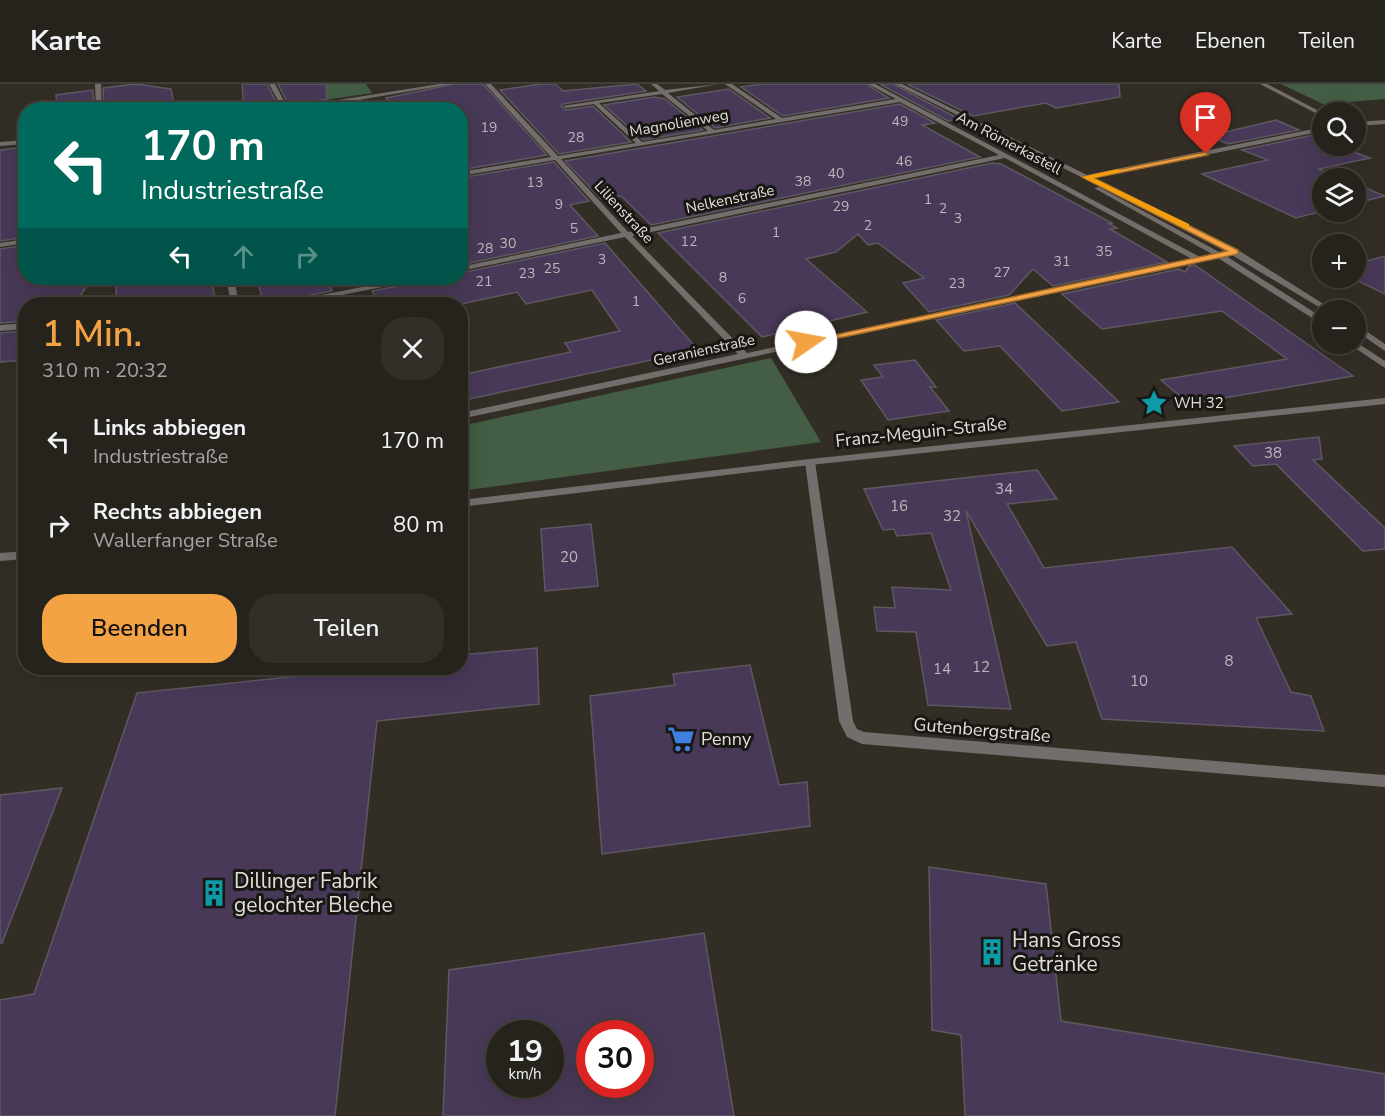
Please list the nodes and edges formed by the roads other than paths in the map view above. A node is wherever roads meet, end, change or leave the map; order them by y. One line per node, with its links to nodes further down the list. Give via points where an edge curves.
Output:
1 (98, 84): 13 (street)
2 (273, 84): 14 (street)
3 (449, 84): 15 (street)
4 (488, 84): 28 (street, Lilienstraße)
5 (654, 84): 11 (street)
6 (716, 84): 11 (street)
7 (728, 84): 19 (street)
8 (871, 84): 12 (street, Am Römerkastell)
9 (898, 84): 30 (street)
10 (1263, 84): 18 (street)
11 (662, 92): 16 (street); 22 (street)
12 (902, 100): 19 (street, Magnolienweg); 27 (street, Am Römerkastell)
13 (99, 102)
14 (282, 102)
15 (336, 102)
16 (595, 102): 17 (street); 25 (street)
17 (566, 106)
18 (1312, 109)
19 (781, 120): 22 (street, Magnolienweg)
20 (1385, 122): 21 (street)
21 (1366, 123)
22 (712, 131): 25 (street, Magnolienweg)
23 (1312, 131): 30 (street)
24 (18, 143): 26 (street)
25 (640, 143): 28 (street, Magnolienweg)
26 (0, 144)
27 (1005, 156): 31 (street, Nelkenstraße); 36 (street, Am Römerkastell)
28 (556, 158): 29 (street, Magnolienweg); 31 (street, Lilienstraße)
29 (468, 173)
30 (1088, 178): 34 (street); 35 (street, via 1110,197)
31 (626, 234): 37 (street, Nelkenstraße); 47 (street, Lilienstraße)
32 (18, 242): 33 (street)
33 (0, 244)
34 (1235, 252): 35 (street, Geranienstraße); 40 (street)
35 (1219, 255): 36 (street, Geranienstraße); 41 (street)
36 (1198, 259): 47 (street, Geranienstraße)
37 (468, 267)
38 (383, 285): 39 (street)
39 (321, 297)
40 (1313, 300)
41 (1312, 315)
42 (18, 327): 43 (street)
43 (0, 328)
44 (1366, 334): 45 (street)
45 (1385, 348)
46 (1366, 352): 48 (street)
47 (744, 356): 50 (street, Geranienstraße)
48 (1385, 365)
49 (1385, 401): 51 (street, Franz-Meguin-Straße)
50 (468, 414)
51 (810, 462): 52 (street, Franz-Meguin-Straße); 55 (street, Gutenbergstraße, via 846,721 852,733 861,738)
52 (468, 503)
53 (18, 556): 54 (street)
54 (0, 557)
55 (1385, 781)

